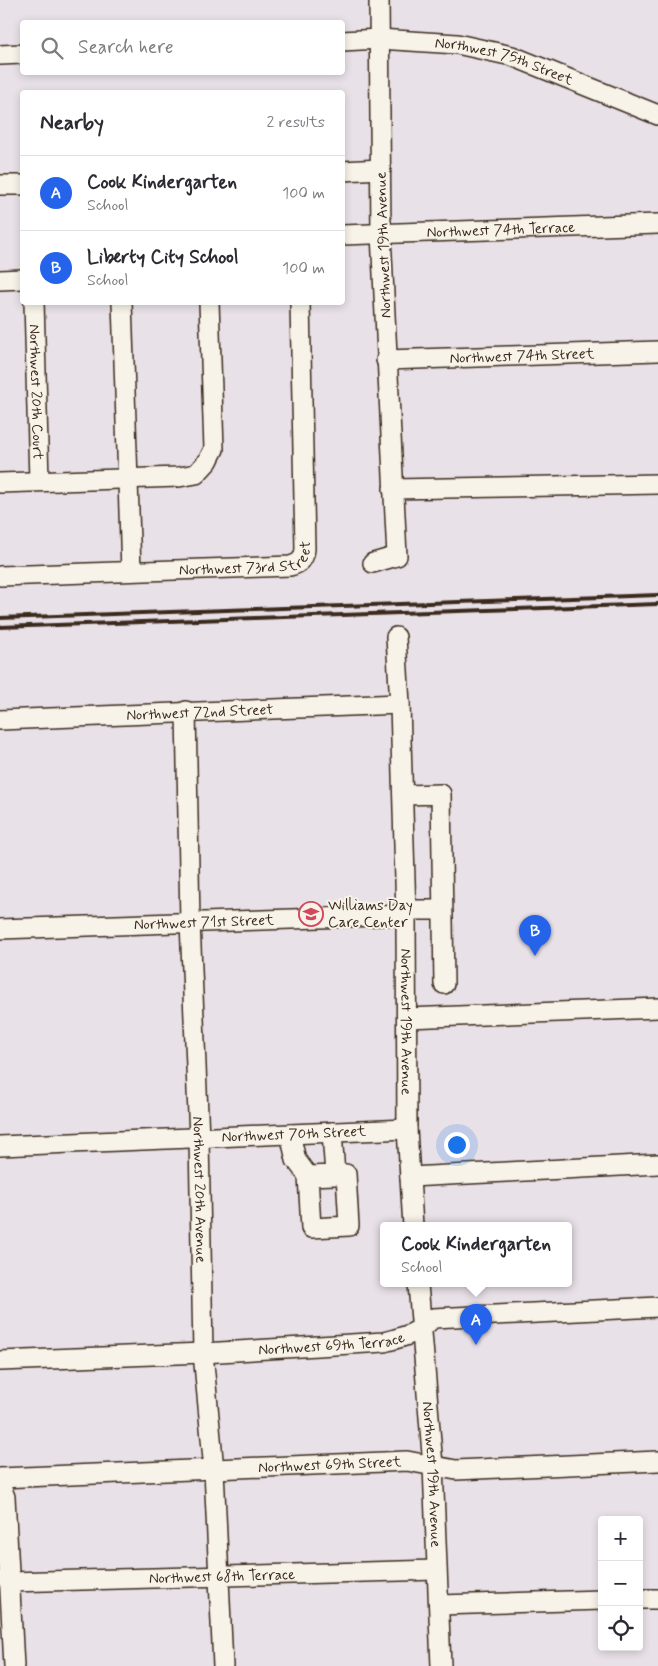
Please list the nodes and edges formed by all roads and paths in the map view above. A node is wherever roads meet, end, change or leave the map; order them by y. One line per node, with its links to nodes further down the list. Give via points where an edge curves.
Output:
1 (379, 0): 2 (street, Northwest 19th Avenue)
2 (379, 39): 3 (street, Northwest 75th Street); 6 (street, Northwest 75th Street, via 458,44 512,56); 7 (street, Northwest 19th Avenue)
3 (345, 41)
4 (20, 54): 5 (street)
5 (0, 55)
6 (658, 115)
7 (381, 169): 8 (street); 12 (street, Northwest 19th Avenue)
8 (345, 171)
9 (0, 185): 10 (street)
10 (20, 185)
11 (658, 224): 12 (street, Northwest 74th Terrace)
12 (381, 234): 13 (street, Northwest 74th Terrace); 21 (street, Northwest 19th Avenue)
13 (345, 236)
14 (20, 279): 15 (street)
15 (0, 280)
16 (34, 305): 23 (street, Northwest 20th Court)
17 (122, 305): 22 (street)
18 (209, 305): 22 (street, via 214,449 196,474)
19 (300, 305): 28 (street, Northwest 73rd Street, via 304,558 290,566)
20 (658, 351): 21 (street, Northwest 74th Street)
21 (386, 360): 26 (street, Northwest 19th Avenue)
22 (129, 478): 23 (street); 28 (street)
23 (39, 481): 24 (street)
24 (0, 482)
25 (658, 484): 26 (street)
26 (393, 489): 27 (street, via 397,556)
27 (373, 563)
28 (131, 571): 29 (street, Northwest 73rd Street)
29 (0, 576)
30 (396, 637): 31 (street, Northwest 19th Avenue)
31 (400, 704): 32 (street, Northwest 72nd Street); 34 (street, Northwest 19th Avenue)
32 (186, 712): 33 (street, Northwest 72nd Street); 37 (street, Northwest 20th Avenue)
33 (0, 720)
34 (403, 795): 35 (street, via 441,794); 36 (street, Northwest 19th Avenue)
35 (442, 910): 36 (street, Northwest 71st Street); 39 (street)
36 (406, 913): 37 (street, Northwest 71st Street); 41 (street, Northwest 19th Avenue)
37 (190, 922): 38 (street, Northwest 71st Street); 45 (street, Northwest 20th Avenue)
38 (0, 929)
39 (444, 984)
40 (658, 1008): 41 (street)
41 (407, 1018): 42 (street, Northwest 19th Avenue)
42 (408, 1129): 43 (street, Northwest 70th Street); 50 (street, Northwest 19th Avenue)
43 (332, 1132): 44 (street, Northwest 70th Street); 48 (street)
44 (290, 1134): 45 (street, Northwest 70th Street); 49 (street, via 296,1160)
45 (199, 1138): 46 (street, Northwest 70th Street); 55 (street, Northwest 20th Avenue)
46 (0, 1146)
47 (658, 1164): 50 (street)
48 (335, 1175): 49 (street); 49 (street, via 346,1174 349,1226 310,1228)
49 (308, 1176)
50 (410, 1177): 51 (street, Northwest 19th Avenue)
51 (413, 1222)
52 (418, 1287): 54 (street, Northwest 19th Avenue)
53 (658, 1307): 54 (street, Northwest 69th Terrace, via 433,1318)
54 (422, 1329): 55 (street, Northwest 69th Terrace, via 384,1342); 58 (street, Northwest 19th Avenue)
55 (203, 1353): 56 (street, Northwest 69th Terrace); 59 (street, Northwest 20th Avenue)
56 (0, 1361)
57 (658, 1461): 58 (street, Northwest 69th Street, via 456,1470)
58 (433, 1466): 59 (street, Northwest 69th Street, via 407,1461); 62 (street, Northwest 19th Avenue)
59 (214, 1470): 60 (street, Northwest 69th Street); 63 (street, Northwest 20th Avenue)
60 (0, 1478)
61 (0, 1485): 64 (street, via 6,1497)
62 (436, 1570): 63 (street, Northwest 68th Terrace); 68 (street, Northwest 19th Avenue)
63 (219, 1576): 64 (street, Northwest 68th Terrace); 71 (street, Northwest 20th Avenue)
64 (10, 1582): 69 (street)
65 (643, 1599): 66 (street)
66 (658, 1599)
67 (598, 1600): 68 (street)
68 (439, 1605): 72 (street, Northwest 19th Avenue)
69 (6, 1639): 70 (street)
70 (14, 1666)
71 (223, 1666)
72 (441, 1666)

